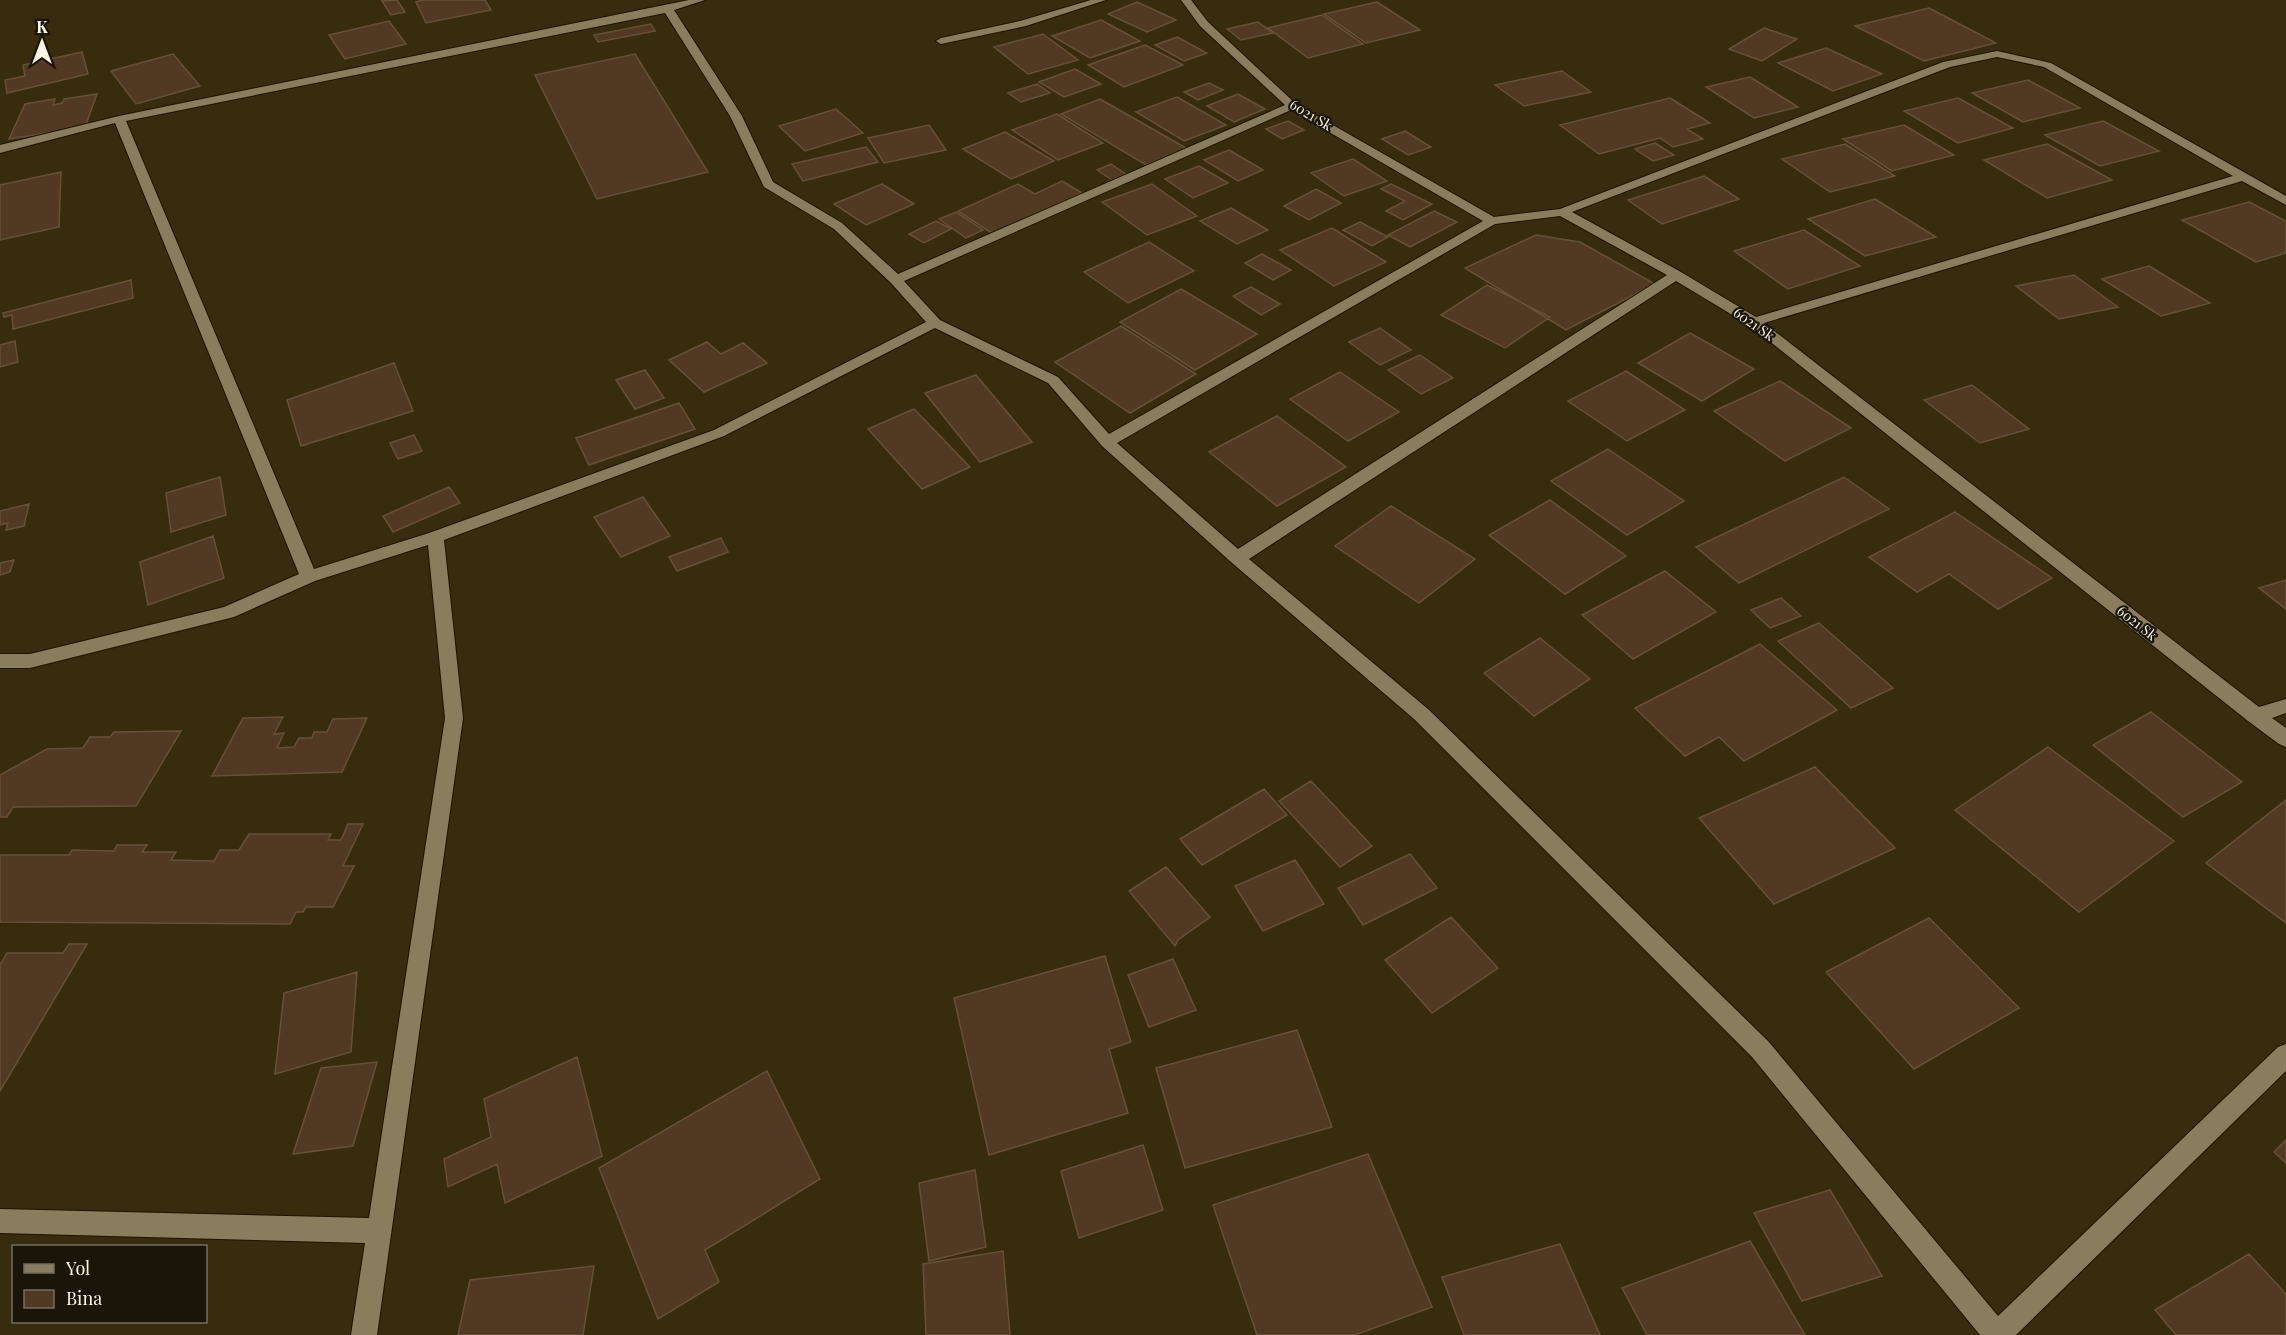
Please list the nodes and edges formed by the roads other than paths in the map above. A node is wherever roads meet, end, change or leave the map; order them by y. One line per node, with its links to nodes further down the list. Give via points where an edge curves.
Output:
1 (700, 0): 4 (street)
2 (1101, 0): 5 (street, via 1023,24)
3 (1186, 0): 6 (street, 6021 Sk, via 1204,24)
4 (668, 9): 7 (street); 14 (street, via 736,116 768,184 838,226)
5 (941, 41)
6 (1292, 106): 12 (street, 6021 Sk); 14 (street)
7 (119, 119): 8 (street); 20 (street)
8 (0, 149)
9 (2243, 177): 10 (street); 11 (street, via 2047,65 1997,54 1947,64); 15 (street)
10 (2286, 201)
11 (1562, 212): 12 (street); 13 (street, 6021 Sk)
12 (1492, 221): 17 (street)
13 (1676, 275): 15 (street, 6021 Sk); 19 (street)
14 (896, 280): 16 (street)
15 (1754, 322): 23 (street, 6021 Sk)
16 (935, 323): 17 (street, via 1053,380); 18 (street, via 719,433)
17 (1107, 442): 19 (street)
18 (435, 537): 20 (street); 27 (street, via 454,718)
19 (1237, 558): 29 (street, via 1421,714 1760,1049)
20 (309, 577): 21 (street, via 228,612 30,661)
21 (0, 661)
22 (2286, 706): 23 (street)
23 (2255, 716): 24 (street, 6021 Sk)
24 (2286, 739)
25 (2286, 1055): 29 (street)
26 (0, 1221): 27 (street)
27 (379, 1231): 28 (street)
28 (364, 1335)
29 (1997, 1335)

